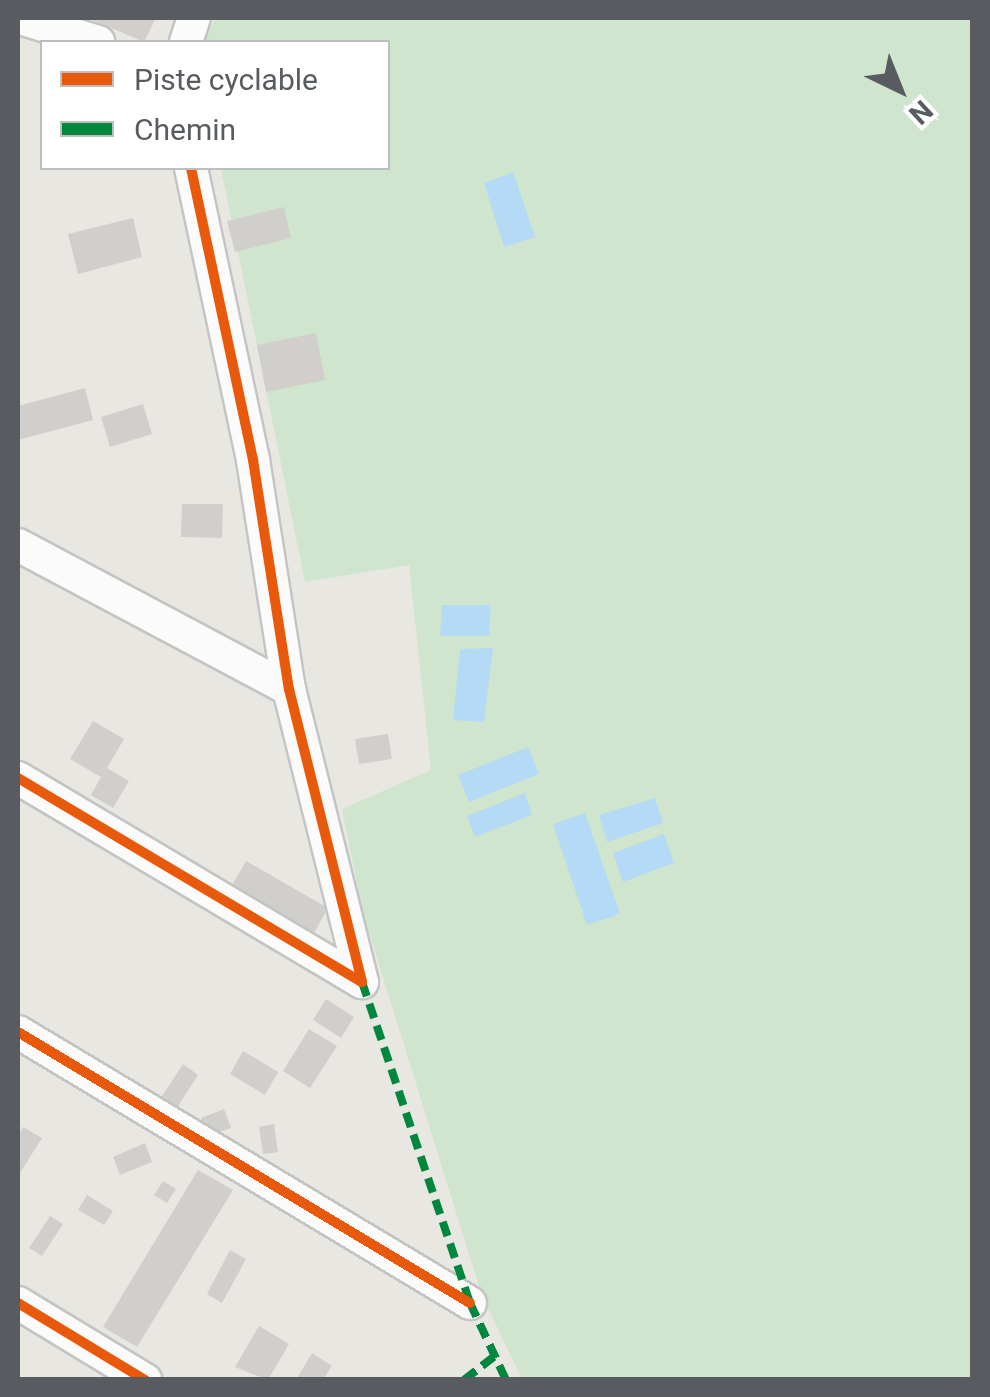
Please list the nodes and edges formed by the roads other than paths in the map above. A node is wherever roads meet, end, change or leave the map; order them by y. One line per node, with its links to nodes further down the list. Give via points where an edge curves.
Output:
1 (20, 18): 2 (street)
2 (92, 40)
3 (191, 170): 5 (street, via 252,460)
4 (18, 545): 5 (street)
5 (289, 689): 6 (street, via 362,982)
6 (18, 778)
7 (18, 1032): 8 (street)
8 (470, 1302)
9 (18, 1303): 10 (street)
10 (145, 1380)

